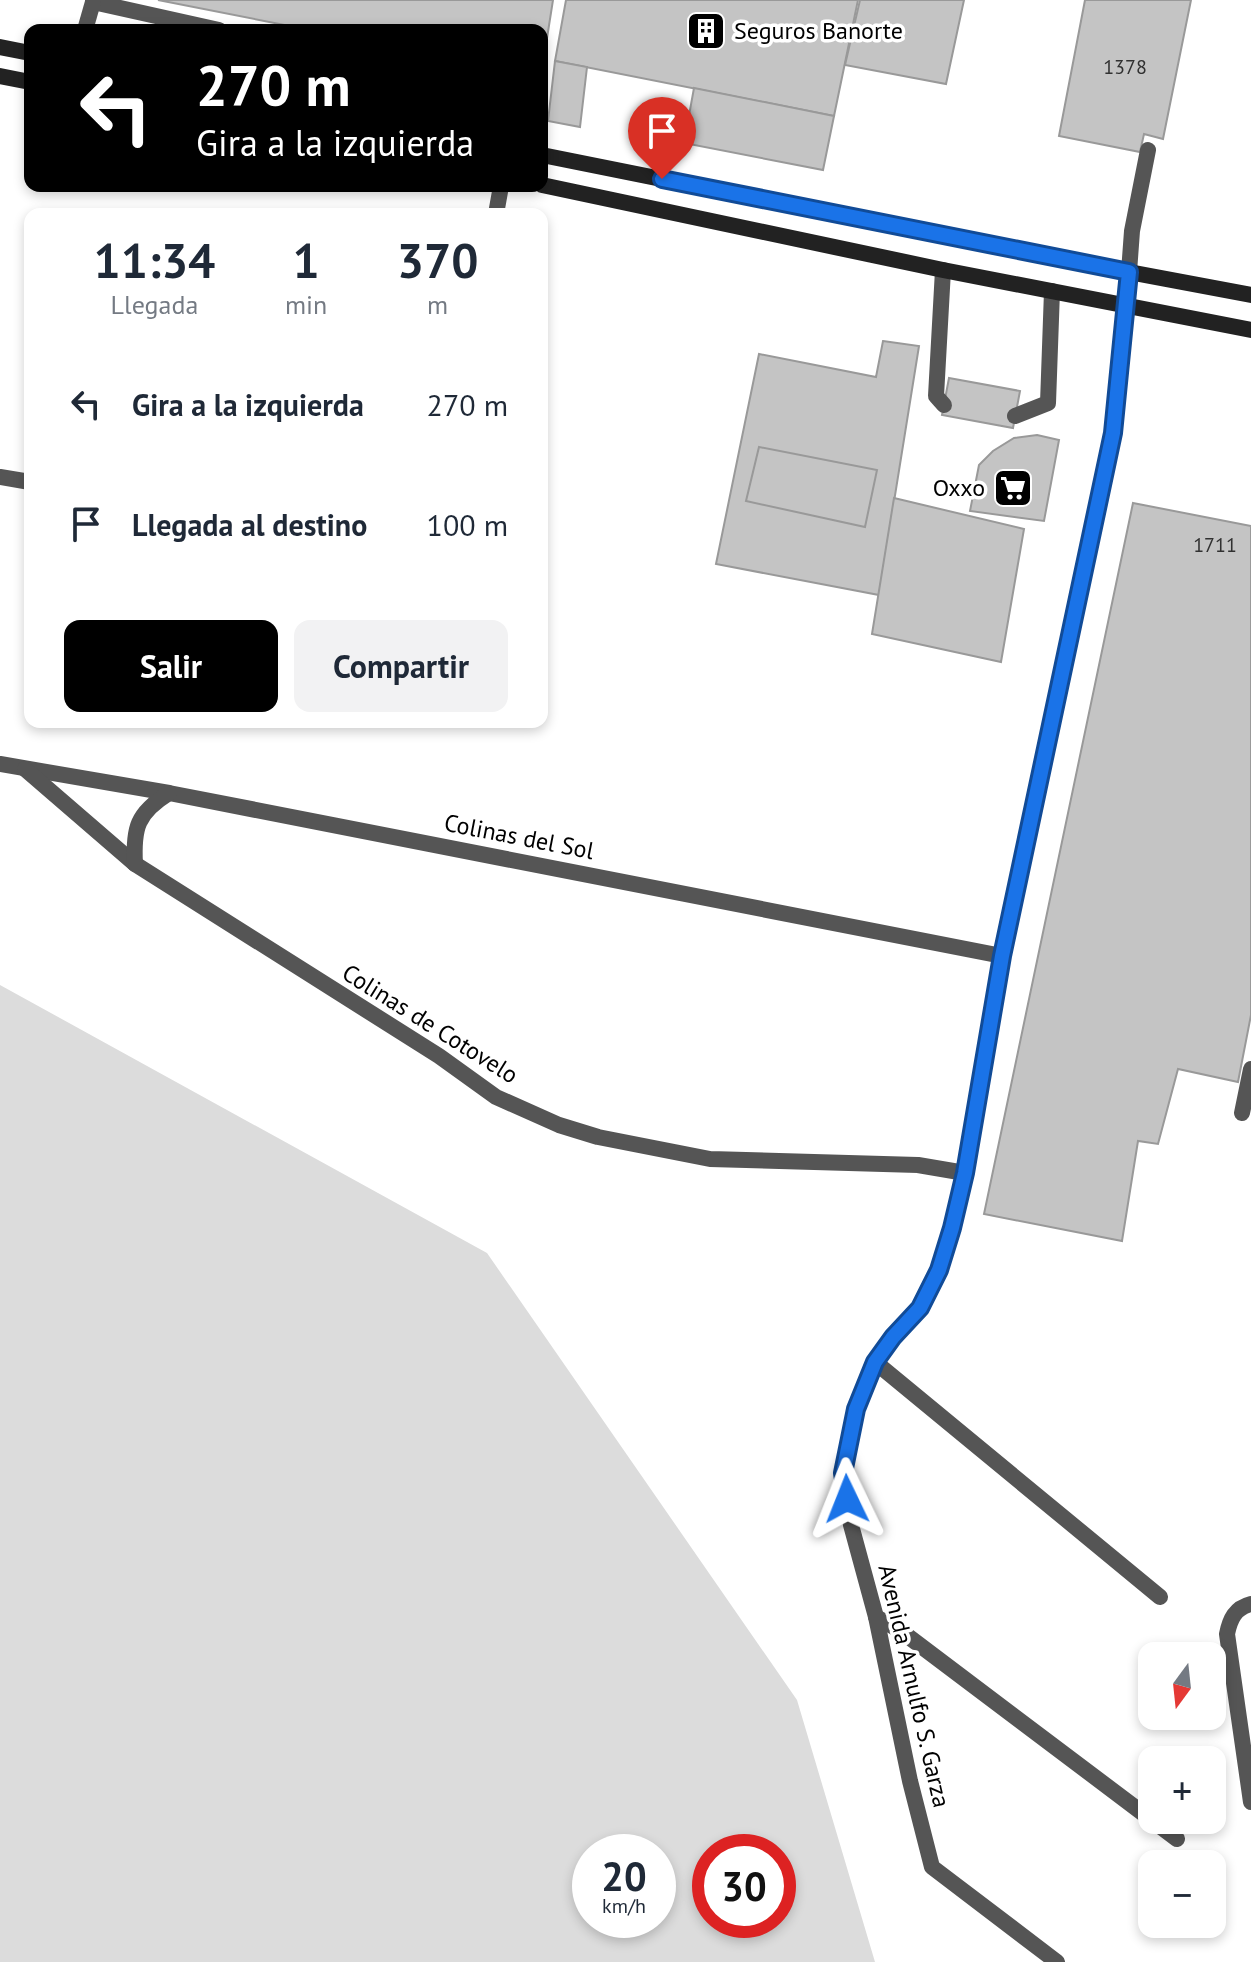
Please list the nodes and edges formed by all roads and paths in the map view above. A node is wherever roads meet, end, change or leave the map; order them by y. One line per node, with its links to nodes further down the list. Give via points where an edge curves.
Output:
1 (93, 1): 2 (street); 3 (street)
2 (87, 24)
3 (193, 24)
4 (0, 47): 5 (main road)
5 (24, 52)
6 (0, 76): 7 (main road)
7 (24, 81)
8 (1148, 150): 12 (street, Avenida Arnulfo S. Garza)
9 (548, 156): 12 (main road)
10 (548, 186): 11 (main road)
11 (943, 270): 13 (main road); 17 (street, via 936,396)
12 (1129, 272): 14 (main road); 15 (street, Avenida Arnulfo S. Garza)
13 (1052, 291): 15 (main road); 18 (street, via 1048,403)
14 (1251, 295)
15 (1125, 304): 16 (main road); 25 (street, Avenida Arnulfo S. Garza, via 1113,433)
16 (1251, 330)
17 (944, 405)
18 (1015, 416)
19 (0, 477): 20 (street)
20 (24, 481)
21 (0, 764): 22 (street, Colinas del Sol)
22 (25, 769): 23 (street, Colinas del Sol); 24 (street, Colinas de Cotovelo)
23 (169, 793): 24 (street, via 139,821); 25 (street, Colinas del Sol)
24 (135, 864): 28 (street, Colinas de Cotovelo, via 496,1097 559,1125 710,1159 918,1165)
25 (1002, 956): 28 (street, Avenida Arnulfo S. Garza)
26 (1251, 1069): 27 (street)
27 (1242, 1113)
28 (965, 1173): 29 (street, Avenida Arnulfo S. Garza, via 939,1270 920,1308)
29 (875, 1362): 30 (street); 32 (street, Avenida Arnulfo S. Garza, via 856,1409 843,1473)
30 (1160, 1597)
31 (1251, 1604): 33 (street, via 1232,1617 1227,1634)
32 (876, 1617): 34 (street); 35 (street, Avenida Arnulfo S. Garza, via 932,1867)
33 (1251, 1802)
34 (1177, 1839)
35 (1057, 1962)

